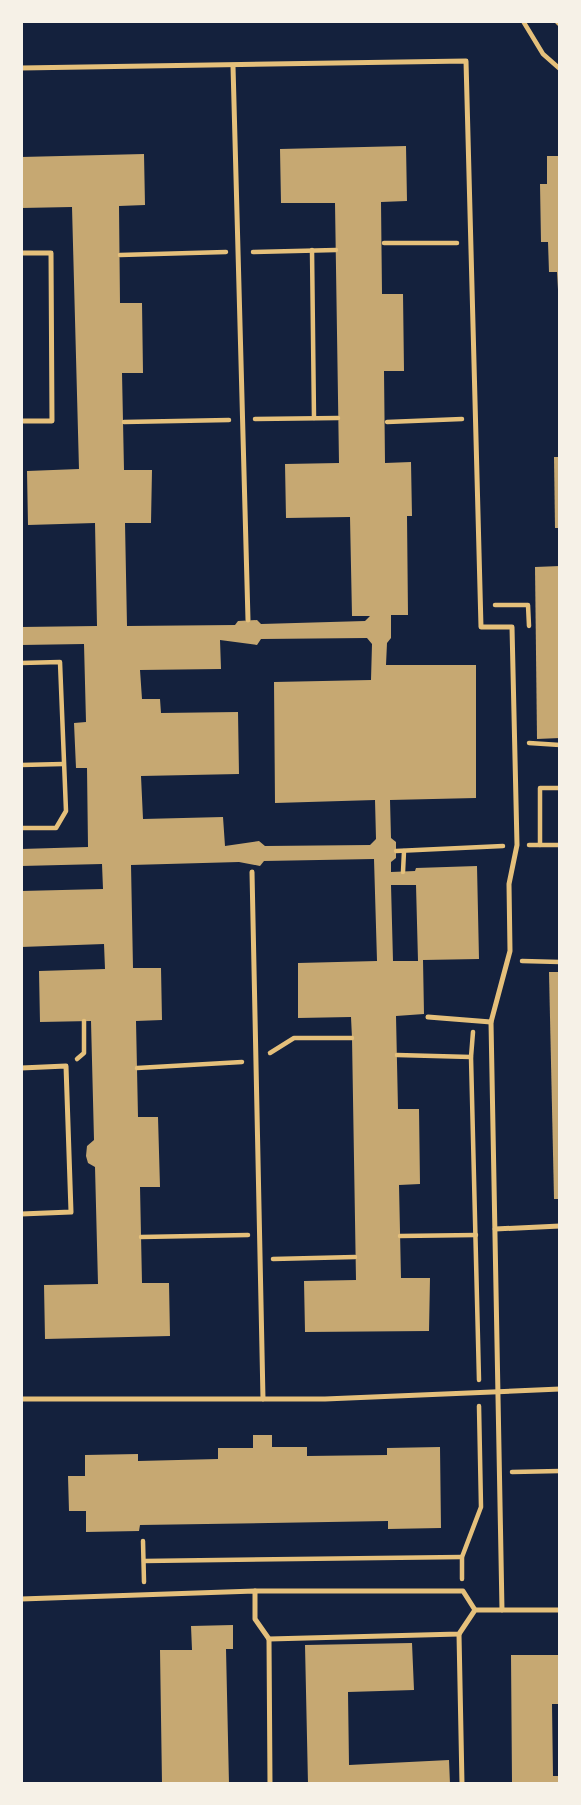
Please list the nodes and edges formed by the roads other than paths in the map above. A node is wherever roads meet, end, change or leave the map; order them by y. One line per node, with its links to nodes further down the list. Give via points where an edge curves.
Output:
1 (233, 66): 2 (lane); 5 (lane); 8 (lane, via 466,61 481,627 512,627 517,845 509,884 507,961)
2 (21, 68)
3 (21, 253): 4 (lane, via 51,253 52,421)
4 (21, 421)
5 (248, 620)
6 (252, 872): 16 (lane)
7 (428, 1017): 8 (lane)
8 (491, 1022): 12 (lane)
9 (21, 1068): 10 (lane, via 66,1066 71,1212)
10 (21, 1214)
11 (560, 1226): 12 (lane)
12 (495, 1229): 14 (lane)
13 (560, 1389): 14 (lane)
14 (498, 1392): 16 (lane); 20 (lane)
15 (21, 1399): 16 (lane)
16 (263, 1399)
17 (255, 1591): 18 (lane); 19 (lane, via 463,1591); 23 (lane, via 256,1619)
18 (21, 1599)
19 (475, 1610): 20 (lane); 22 (lane)
20 (502, 1610): 21 (lane)
21 (560, 1610)
22 (459, 1633): 23 (lane); 25 (lane)
23 (268, 1639): 24 (lane)
24 (270, 1784)
25 (462, 1784)

